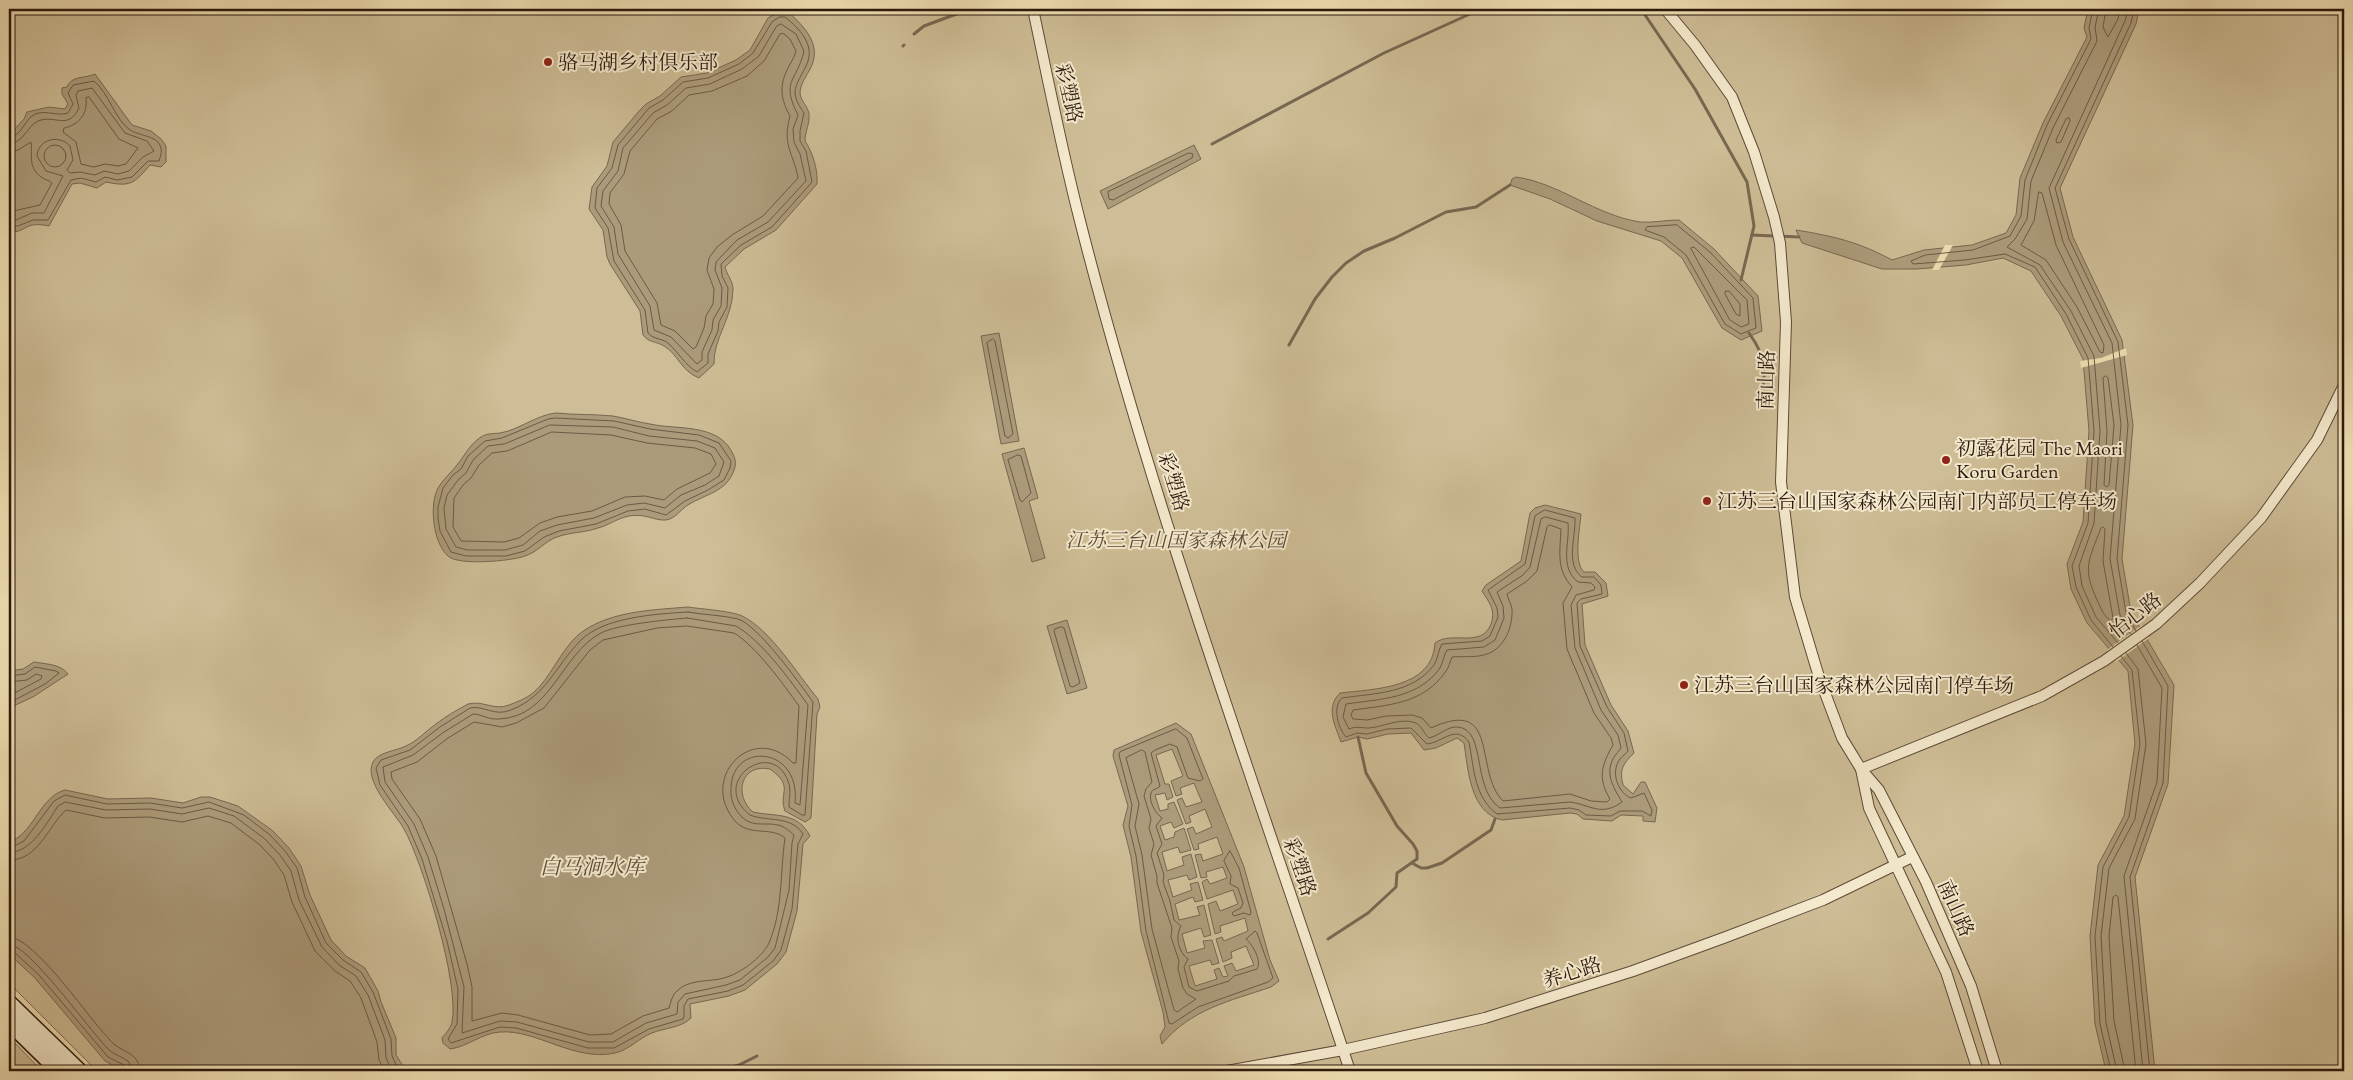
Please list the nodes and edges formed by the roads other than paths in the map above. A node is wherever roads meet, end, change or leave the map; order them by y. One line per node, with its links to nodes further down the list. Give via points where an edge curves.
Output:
1 (1033, 9): 9 (street, 彩塑路, via 1080,221 1121,369 1184,574)
2 (1665, 9): 4 (street, 南山路, via 1732,97 1754,152 1774,217 1780,243 1786,322 1780,482 1795,597 1842,738)
3 (2344, 385): 4 (street, 怡心路, via 2317,440 2261,518 2156,624 2104,661 2042,696)
4 (1861, 769): 5 (street, 南山路, via 1879,790); 6 (street, 南山路, via 1869,808)
5 (1912, 857): 6 (street, 养心路); 15 (street, 南山路, via 1971,986)
6 (1896, 864): 9 (street, 养心路, via 1823,900 1633,971 1485,1018); 14 (street, 南山路, via 1946,972)
7 (9, 1003): 11 (main road)
8 (9, 1022): 10 (main road)
9 (1343, 1050): 12 (street, 养心路); 13 (street, 彩塑路)
10 (60, 1071)
11 (79, 1071)
12 (1227, 1071)
13 (1350, 1071)
14 (1978, 1071)
15 (1997, 1071)

